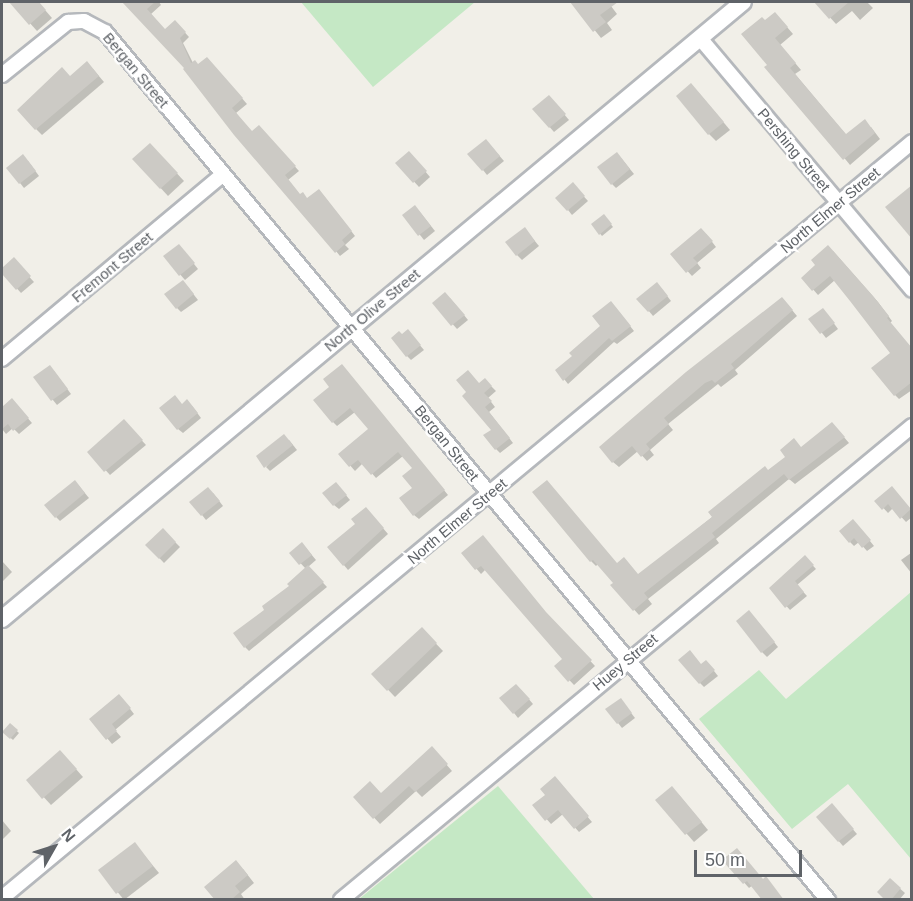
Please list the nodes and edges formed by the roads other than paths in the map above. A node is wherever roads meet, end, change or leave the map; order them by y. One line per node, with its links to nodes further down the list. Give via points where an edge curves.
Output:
1 (743, 2): 2 (street, North Olive Street)
2 (700, 38): 6 (street, Pershing Street); 8 (street, North Olive Street)
3 (2, 75): 5 (street, Bergan Street, via 68,22 84,21 105,33)
4 (912, 142): 6 (street, North Elmer Street)
5 (224, 174): 8 (street, Bergan Street); 9 (street, Fremont Street)
6 (838, 203): 7 (street, Pershing Street); 11 (street, North Elmer Street)
7 (912, 290)
8 (352, 328): 11 (street, Bergan Street); 12 (street, North Olive Street)
9 (2, 359)
10 (912, 426): 13 (street, Huey Street)
11 (488, 494): 13 (street, Bergan Street); 14 (street, North Elmer Street)
12 (2, 619)
13 (627, 660): 15 (street, Huey Street); 16 (street, Bergan Street)
14 (2, 898)
15 (340, 900)
16 (828, 900)

